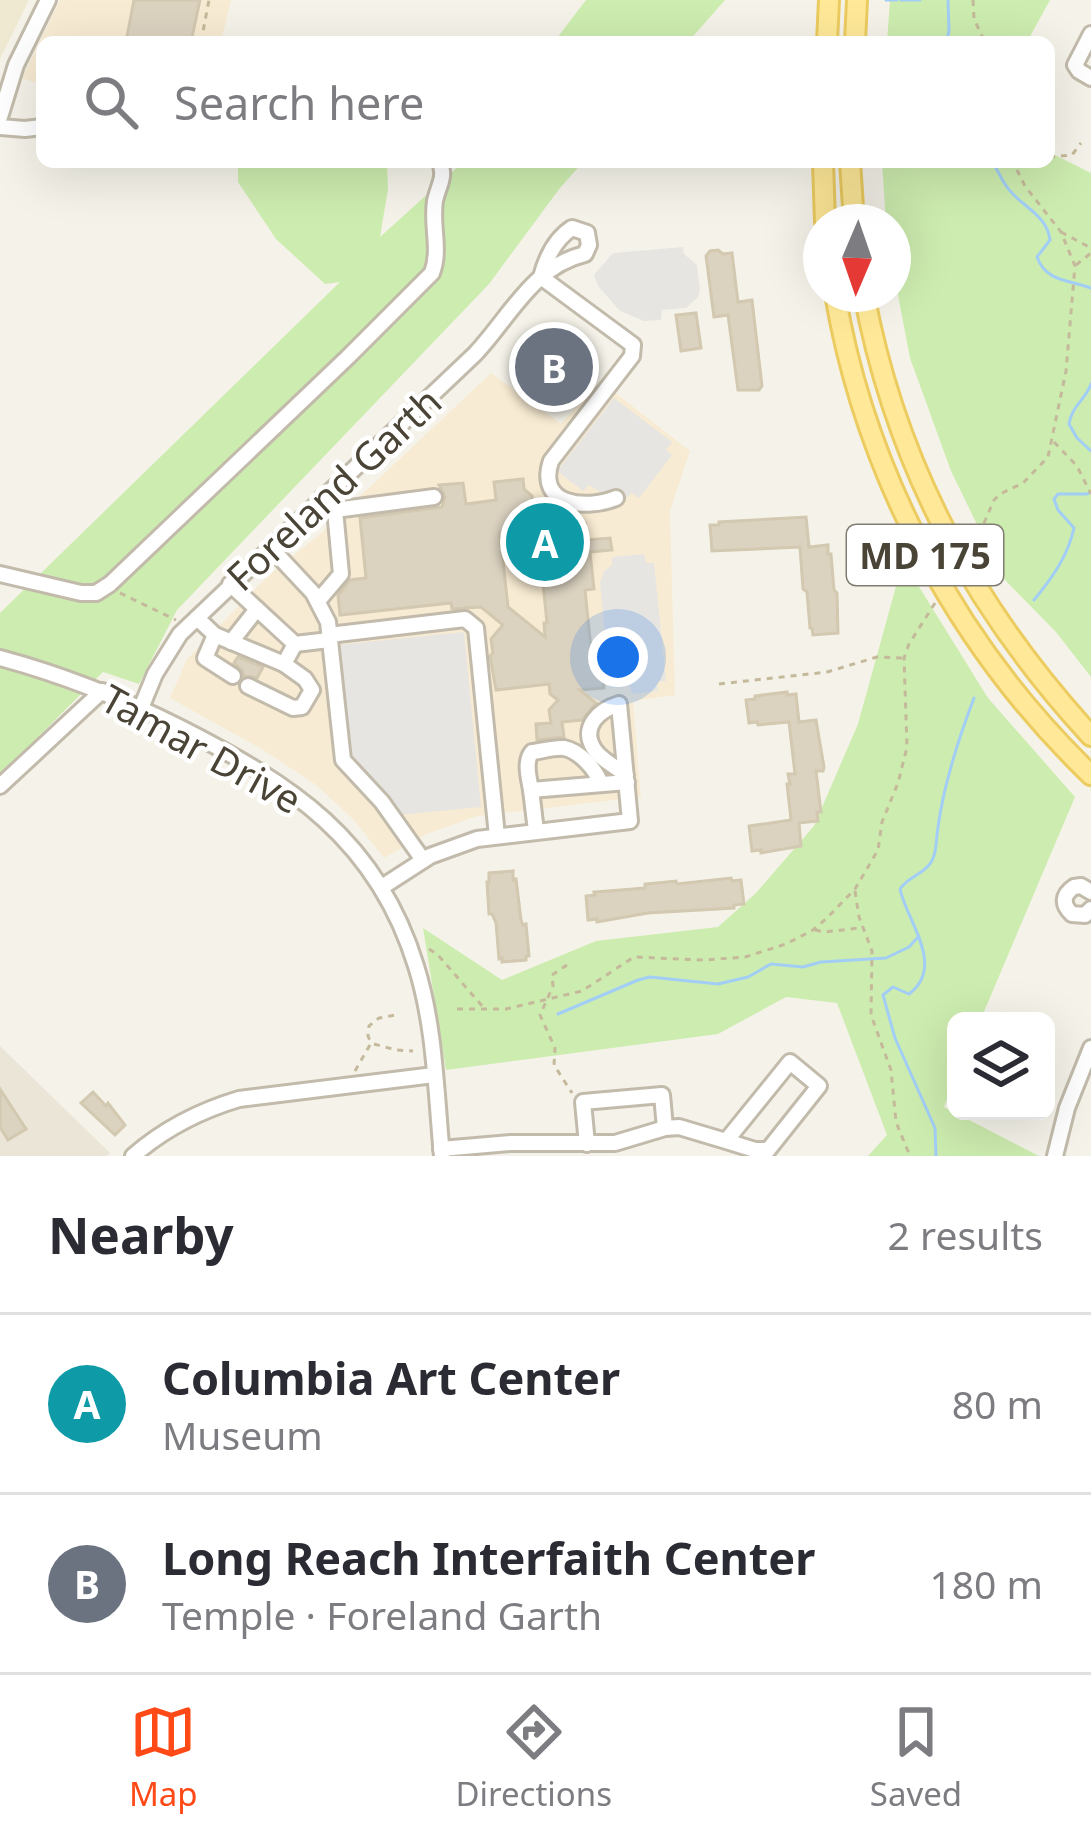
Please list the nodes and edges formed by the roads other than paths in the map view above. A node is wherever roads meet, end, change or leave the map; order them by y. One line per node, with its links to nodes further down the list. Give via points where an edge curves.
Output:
1 (48, 0): 8 (street)
2 (829, 0): 5 (main road)
3 (857, 0): 6 (main road)
4 (1091, 34): 7 (street, via 1076,64)
5 (827, 36)
6 (855, 36)
7 (1091, 78)
8 (0, 117)
9 (0, 127): 10 (street)
10 (36, 128)
11 (443, 168): 23 (street, via 432,273 105,588 81,593)
12 (823, 168): 14 (main road)
13 (850, 168): 15 (main road)
14 (825, 204)
15 (853, 204)
16 (838, 312): 41 (main road, MD 175, via 867,422 925,556 986,654)
17 (868, 312): 38 (main road, MD 175, via 895,414 951,545 1008,637)
18 (434, 497): 21 (street)
19 (322, 498): 20 (street, Foreland Garth, via 475,354 541,277 633,345 548,469 564,501); 21 (street); 22 (street, Foreland Garth)
20 (616, 498)
21 (335, 510): 25 (street, via 341,574)
22 (270, 547): 24 (street, Foreland Garth); 25 (street)
23 (0, 574)
24 (230, 584): 26 (street); 27 (street, Foreland Garth)
25 (318, 601): 29 (street)
26 (257, 609): 30 (street); 31 (street)
27 (193, 622): 28 (street); 37 (street, Foreland Garth, via 162,661)
28 (215, 635): 30 (street); 34 (street, via 206,658)
29 (329, 638): 31 (street); 47 (street, via 465,620 476,628); 48 (street, via 343,760)
30 (231, 642): 33 (street)
31 (295, 644): 33 (street)
32 (0, 658): 36 (street, Tamar Drive)
33 (284, 664): 35 (street, via 312,690 298,709)
34 (232, 676)
35 (248, 686)
36 (102, 691): 37 (street, Tamar Drive); 44 (street)
37 (141, 708): 49 (street, Tamar Drive, via 297,795)
38 (1091, 736)
39 (623, 741): 40 (street); 40 (street, via 619,704 592,723); 42 (street)
40 (592, 747): 42 (street)
41 (1091, 775)
42 (626, 779): 43 (street); 46 (street, via 630,820)
43 (601, 784): 45 (street); 45 (street, via 595,770 562,748 529,754)
44 (0, 786)
45 (531, 790): 46 (street)
46 (536, 831): 47 (street)
47 (497, 836): 48 (street)
48 (423, 860): 49 (street)
49 (382, 887): 53 (street, Tamar Drive, via 416,964)
50 (1091, 892): 51 (street, via 1074,887 1065,896 1072,914)
51 (1090, 912)
52 (1091, 1048): 59 (street)
53 (434, 1075): 57 (street, Tamar Drive); 58 (street, via 239,1099 165,1130)
54 (665, 1128): 55 (street); 56 (street); 56 (street, via 662,1095 583,1102)
55 (726, 1141): 55 (street, via 790,1062 819,1086 768,1150)
56 (587, 1144): 57 (street)
57 (442, 1153)
58 (133, 1156)
59 (1055, 1156)

